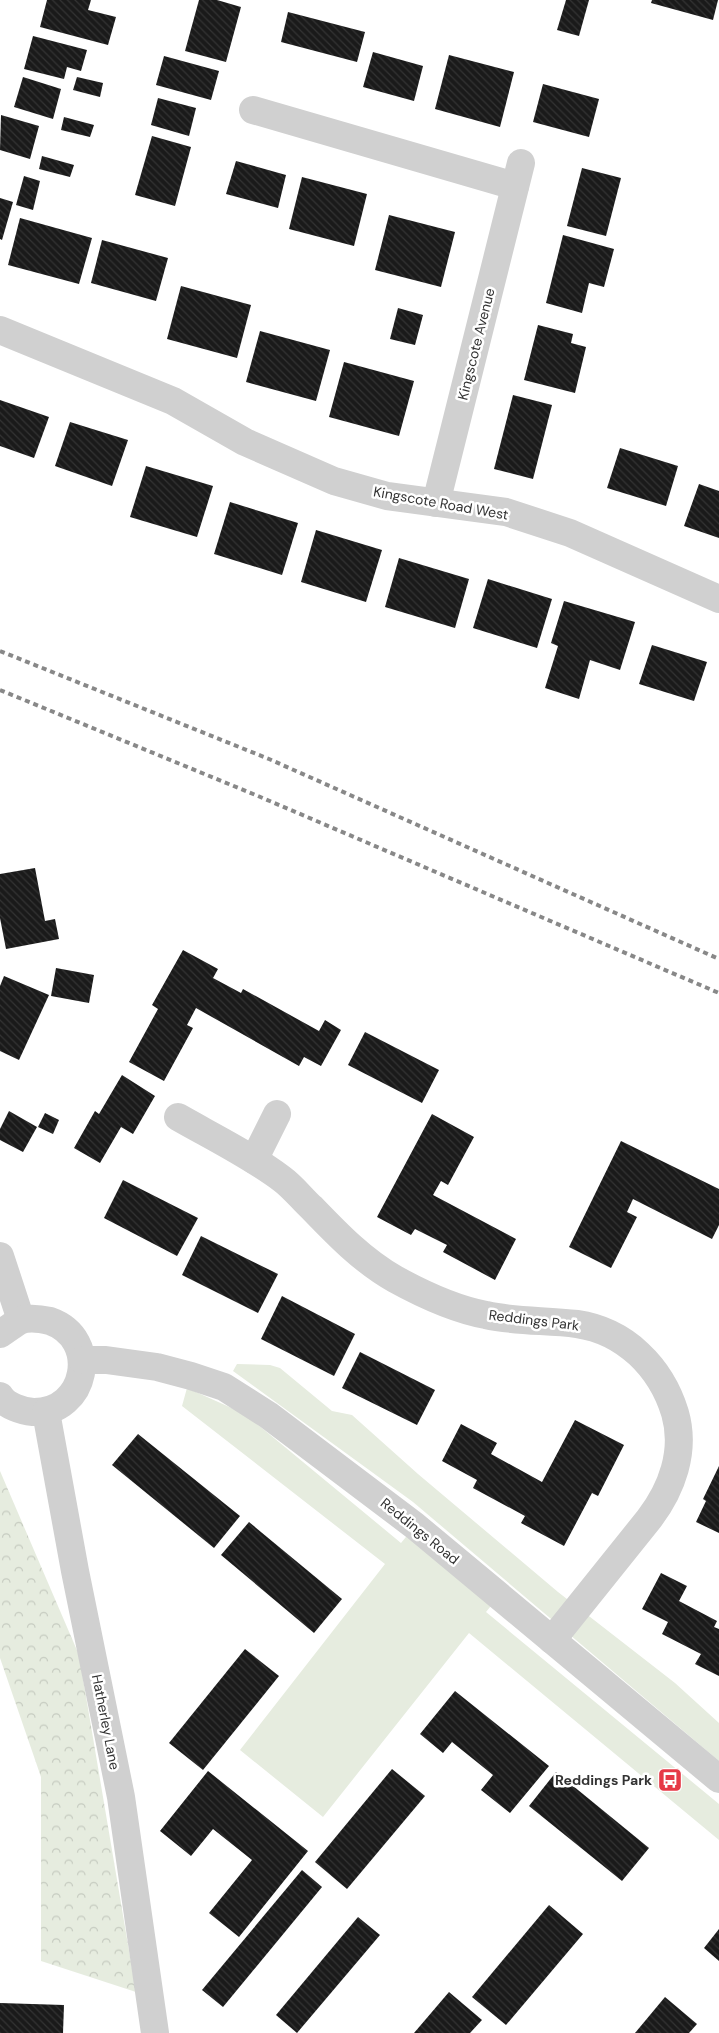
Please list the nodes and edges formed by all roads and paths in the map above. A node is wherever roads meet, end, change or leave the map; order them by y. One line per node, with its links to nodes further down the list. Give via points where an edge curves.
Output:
1 (253, 110): 3 (street, Kingscote Avenue, via 518,175)
2 (0, 330): 3 (street, Kingscote Road West, via 112,374 173,402 245,442 334,481 387,496)
3 (436, 503): 4 (street, Kingscote Road West, via 506,512 570,533)
4 (719, 599)
5 (277, 1114): 7 (street)
6 (178, 1117): 7 (street, Reddings Park)
7 (254, 1160): 13 (street, Reddings Park, via 284,1180 364,1258 418,1292 451,1306 485,1315 598,1329 636,1350 662,1382 676,1419 677,1454 671,1482 653,1513)
8 (0, 1256): 9 (street)
9 (11, 1327): 10 (street, via 42,1319 61,1326 76,1340)
10 (82, 1360): 12 (street, via 80,1383 66,1401); 13 (street, Reddings Road, via 157,1367 224,1387 268,1415 415,1526)
11 (0, 1396): 12 (street, via 23,1411)
12 (46, 1412): 15 (street, Hatherley Lane, via 121,1797)
13 (552, 1640): 14 (street, Reddings Road)
14 (719, 1779)
15 (155, 2033)

